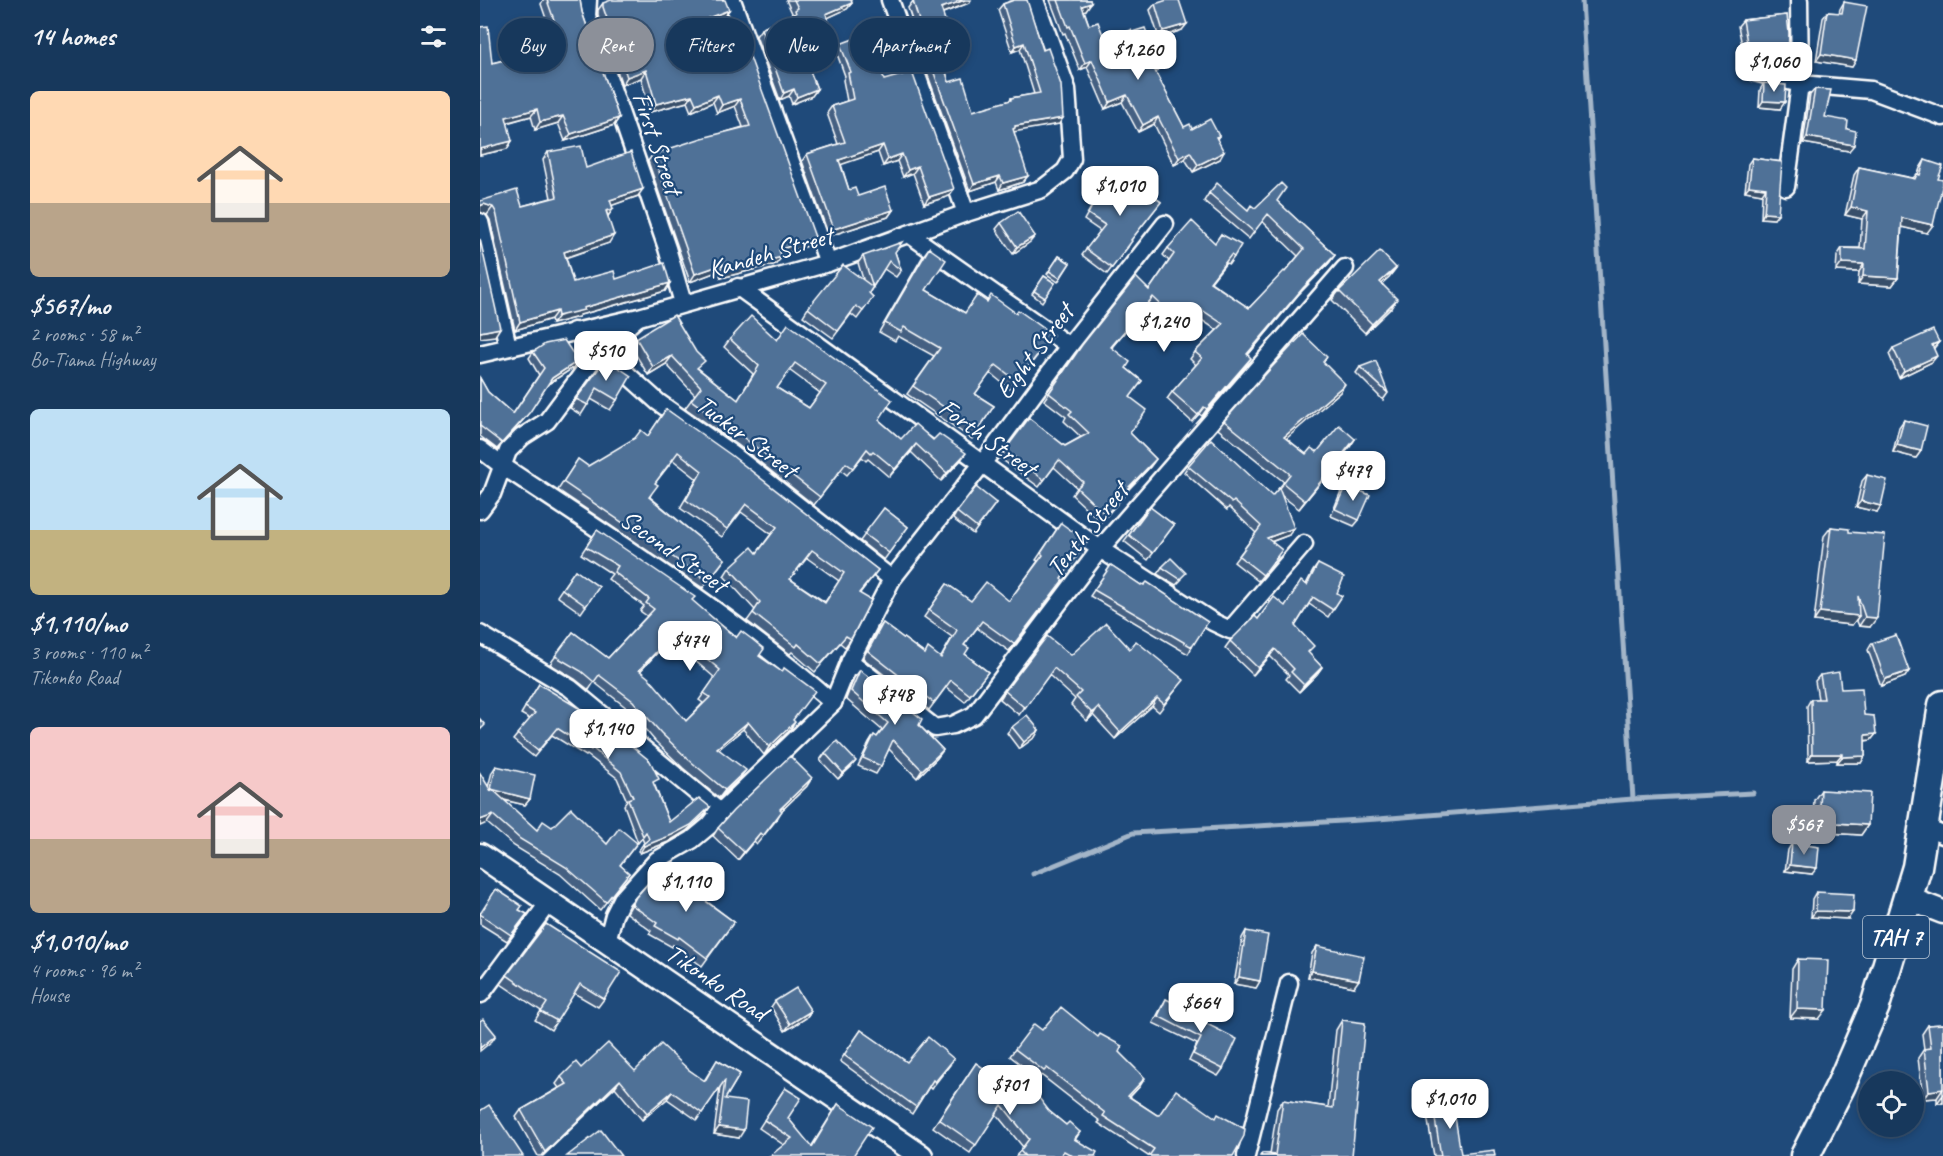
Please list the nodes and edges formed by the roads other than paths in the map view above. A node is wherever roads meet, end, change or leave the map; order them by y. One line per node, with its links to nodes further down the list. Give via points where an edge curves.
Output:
1 (588, 0): 17 (street, First Street, via 587,16)
2 (732, 0): 14 (street)
3 (890, 0): 10 (street)
4 (1035, 0): 10 (street, Kandeh Street, via 1067,89 1072,159 1065,171 1042,189)
5 (1799, 0): 7 (street)
6 (1755, 72): 7 (street)
7 (1800, 84): 8 (street, via 1872,90); 9 (street)
8 (1943, 117)
9 (1786, 187)
10 (966, 213): 13 (street, Kandeh Street)
11 (480, 222): 21 (street)
12 (1165, 224): 20 (street, Eight Street)
13 (909, 234): 14 (street, Kandeh Street); 20 (street)
14 (828, 263): 16 (street, Kandeh Street)
15 (1345, 268): 29 (street, Tenth Street)
16 (738, 287): 17 (street, Kandeh Street); 25 (street, Forth Street)
17 (683, 303): 18 (street, Kandeh Street)
18 (639, 317): 19 (street, Kandeh Street); 22 (street)
19 (574, 331): 21 (street, Kandeh Street); 22 (street, Tucker Street)
20 (1069, 345): 25 (street, Eight Street)
21 (508, 347): 23 (street, Kandeh Street)
22 (600, 350): 26 (street, via 547,421 522,437); 30 (street, Tucker Street, via 658,402 732,454)
23 (480, 354)
24 (480, 449): 26 (street, Second Street)
25 (982, 464): 29 (street, Forth Street); 30 (street, Eight Street)
26 (501, 465): 27 (street, via 492,494); 33 (street, Second Street, via 654,566)
27 (480, 510)
28 (1304, 544): 29 (street, Forth Street, via 1230,630)
29 (1100, 549): 32 (street, Tenth Street, via 974,715 952,725 935,728)
30 (892, 579): 32 (street, Eight Street)
31 (480, 634): 35 (street, via 570,688)
32 (850, 661): 33 (street, Eight Street)
33 (833, 703): 35 (street)
34 (1943, 705): 36 (highway, TAH 7)
35 (720, 812): 41 (street, via 692,840 657,860 622,899)
36 (1934, 831): 38 (highway, TAH 7)
37 (480, 855): 39 (street, Tikonko Road)
38 (1907, 898): 40 (street); 46 (highway, TAH 7, via 1875,1006)
39 (549, 902): 41 (street, Tikonko Road); 43 (street)
40 (1943, 912)
41 (607, 941): 44 (street, Tikonko Road)
42 (1289, 983): 45 (street)
43 (481, 994)
44 (921, 1156)
45 (1246, 1156)
46 (1805, 1156)

